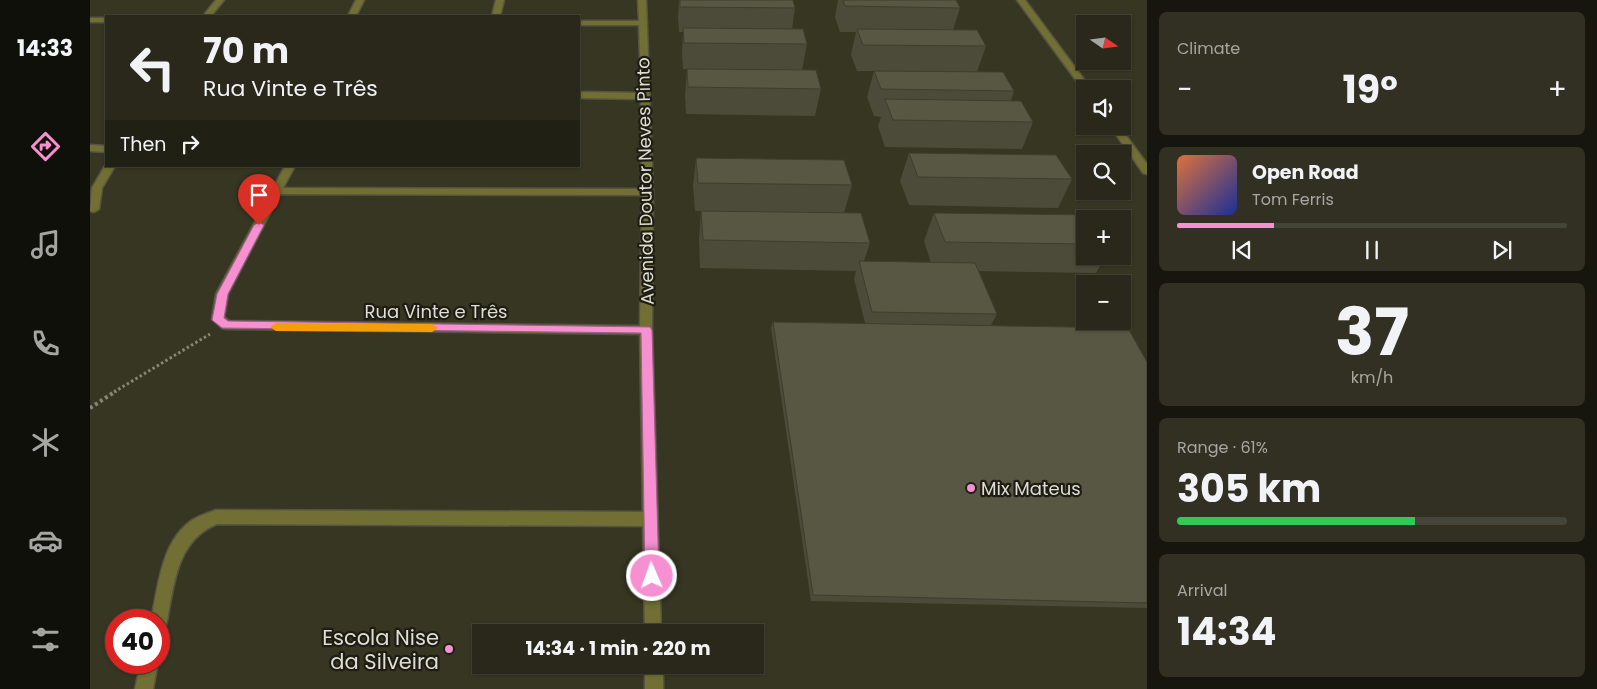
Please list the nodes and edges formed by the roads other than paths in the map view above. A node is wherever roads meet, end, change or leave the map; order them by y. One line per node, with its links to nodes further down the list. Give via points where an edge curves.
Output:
1 (220, 0): 6 (street)
2 (360, 0): 7 (street)
3 (500, 0): 8 (street)
4 (642, 0): 12 (street, Avenida Doutor Neves Pinto)
5 (1021, 0): 13 (street)
6 (208, 15)
7 (352, 15)
8 (496, 15)
9 (90, 20): 10 (street)
10 (105, 20)
11 (580, 22): 12 (street)
12 (643, 23): 15 (street, Avenida Doutor Neves Pinto)
13 (1079, 80)
14 (580, 95): 15 (street)
15 (646, 96): 23 (street, Avenida Doutor Neves Pinto)
16 (1121, 135): 21 (street)
17 (90, 148): 18 (street)
18 (105, 149)
19 (109, 167): 24 (street, via 97,188)
20 (289, 167): 22 (street)
21 (1147, 171)
22 (277, 191): 23 (street); 25 (street, Rua Vinte e Três, via 222,294 218,320 226,325)
23 (648, 192): 25 (street, Avenida Doutor Neves Pinto)
24 (94, 209)
25 (646, 330): 26 (street, Avenida Doutor Neves Pinto)
26 (650, 519): 27 (street, via 216,517 196,526 180,542); 28 (street, Avenida Doutor Neves Pinto)
27 (162, 609)
28 (653, 624)
29 (147, 674): 31 (street)
30 (654, 674): 32 (street)
31 (144, 689)
32 (654, 689)

